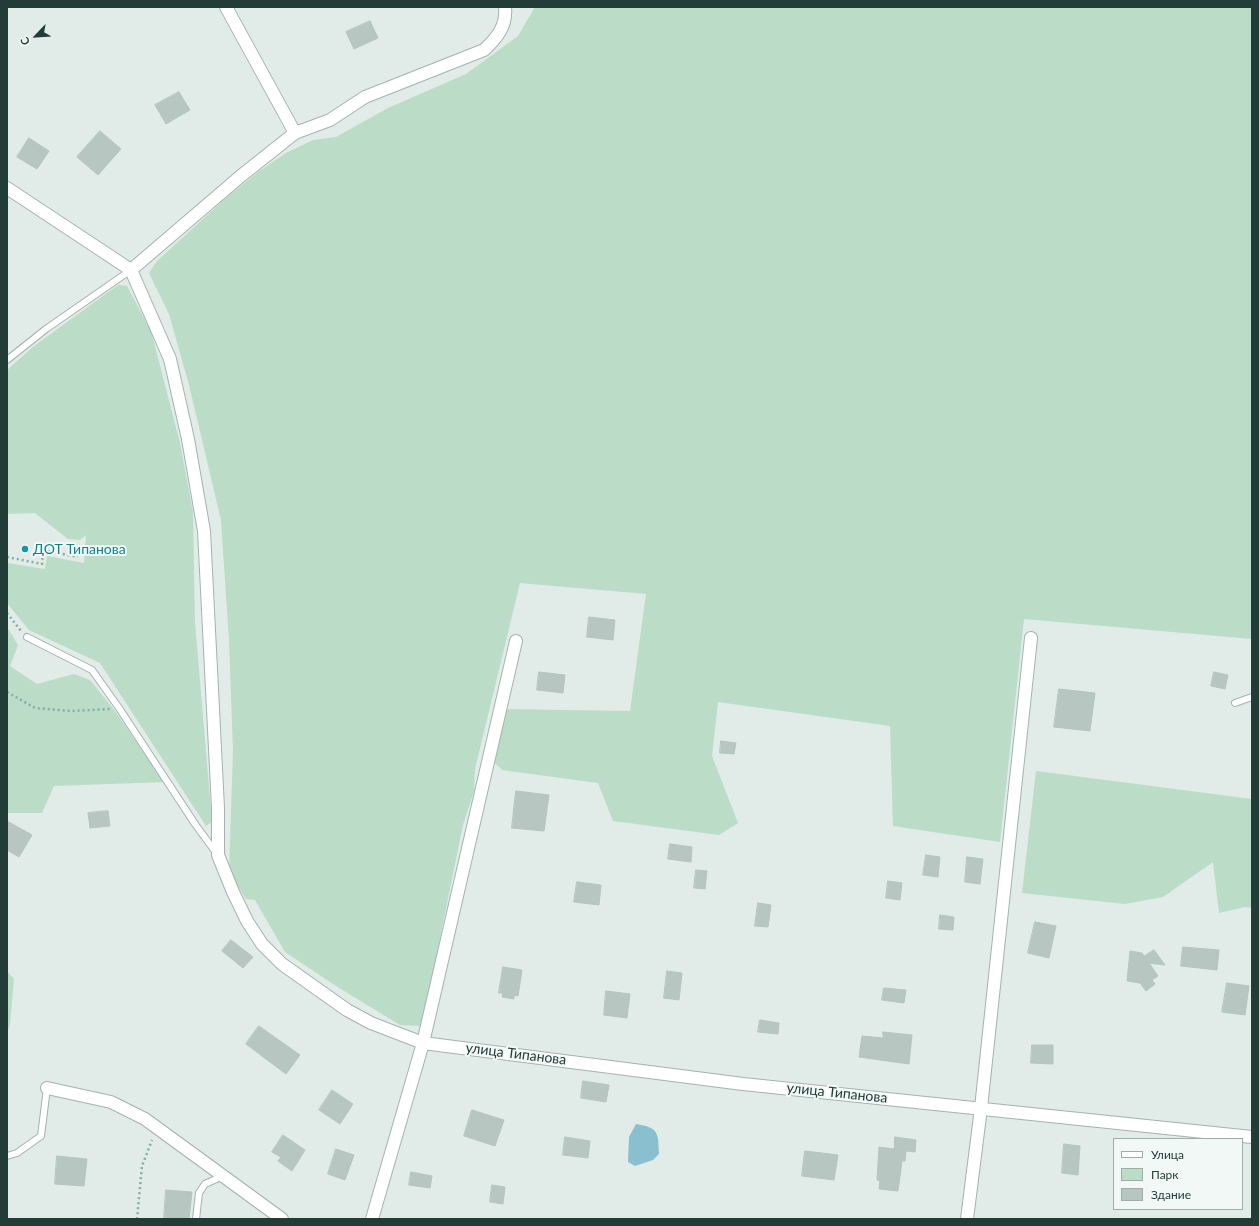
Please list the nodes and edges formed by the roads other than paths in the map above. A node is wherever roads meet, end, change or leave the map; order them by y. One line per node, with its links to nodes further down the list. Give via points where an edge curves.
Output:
1 (226, 7): 3 (street)
2 (505, 7): 3 (street, via 506,16 498,36 484,50 365,97 330,120)
3 (295, 133): 5 (street)
4 (7, 188): 5 (street)
5 (131, 270): 6 (lane, via 46,329); 12 (street, via 170,359 188,439 204,531 218,808)
6 (7, 360)
7 (27, 638): 12 (lane, via 92,670)
8 (1031, 638): 15 (street)
9 (516, 641): 13 (street)
10 (1252, 697): 11 (lane)
11 (1235, 703)
12 (218, 856): 13 (street, улица Типанова, via 247,921 262,944 282,964 347,1010 371,1023)
13 (423, 1043): 15 (street, улица Типанова, via 743,1084); 21 (street)
14 (47, 1088): 17 (lane, via 41,1136 18,1153); 18 (street, via 111,1102 145,1119)
15 (981, 1108): 16 (street, улица Типанова); 22 (street)
16 (1252, 1137)
17 (7, 1156)
18 (223, 1176): 19 (lane, via 205,1184 199,1193); 20 (street)
19 (196, 1219)
20 (282, 1219)
21 (372, 1219)
22 (967, 1219)

